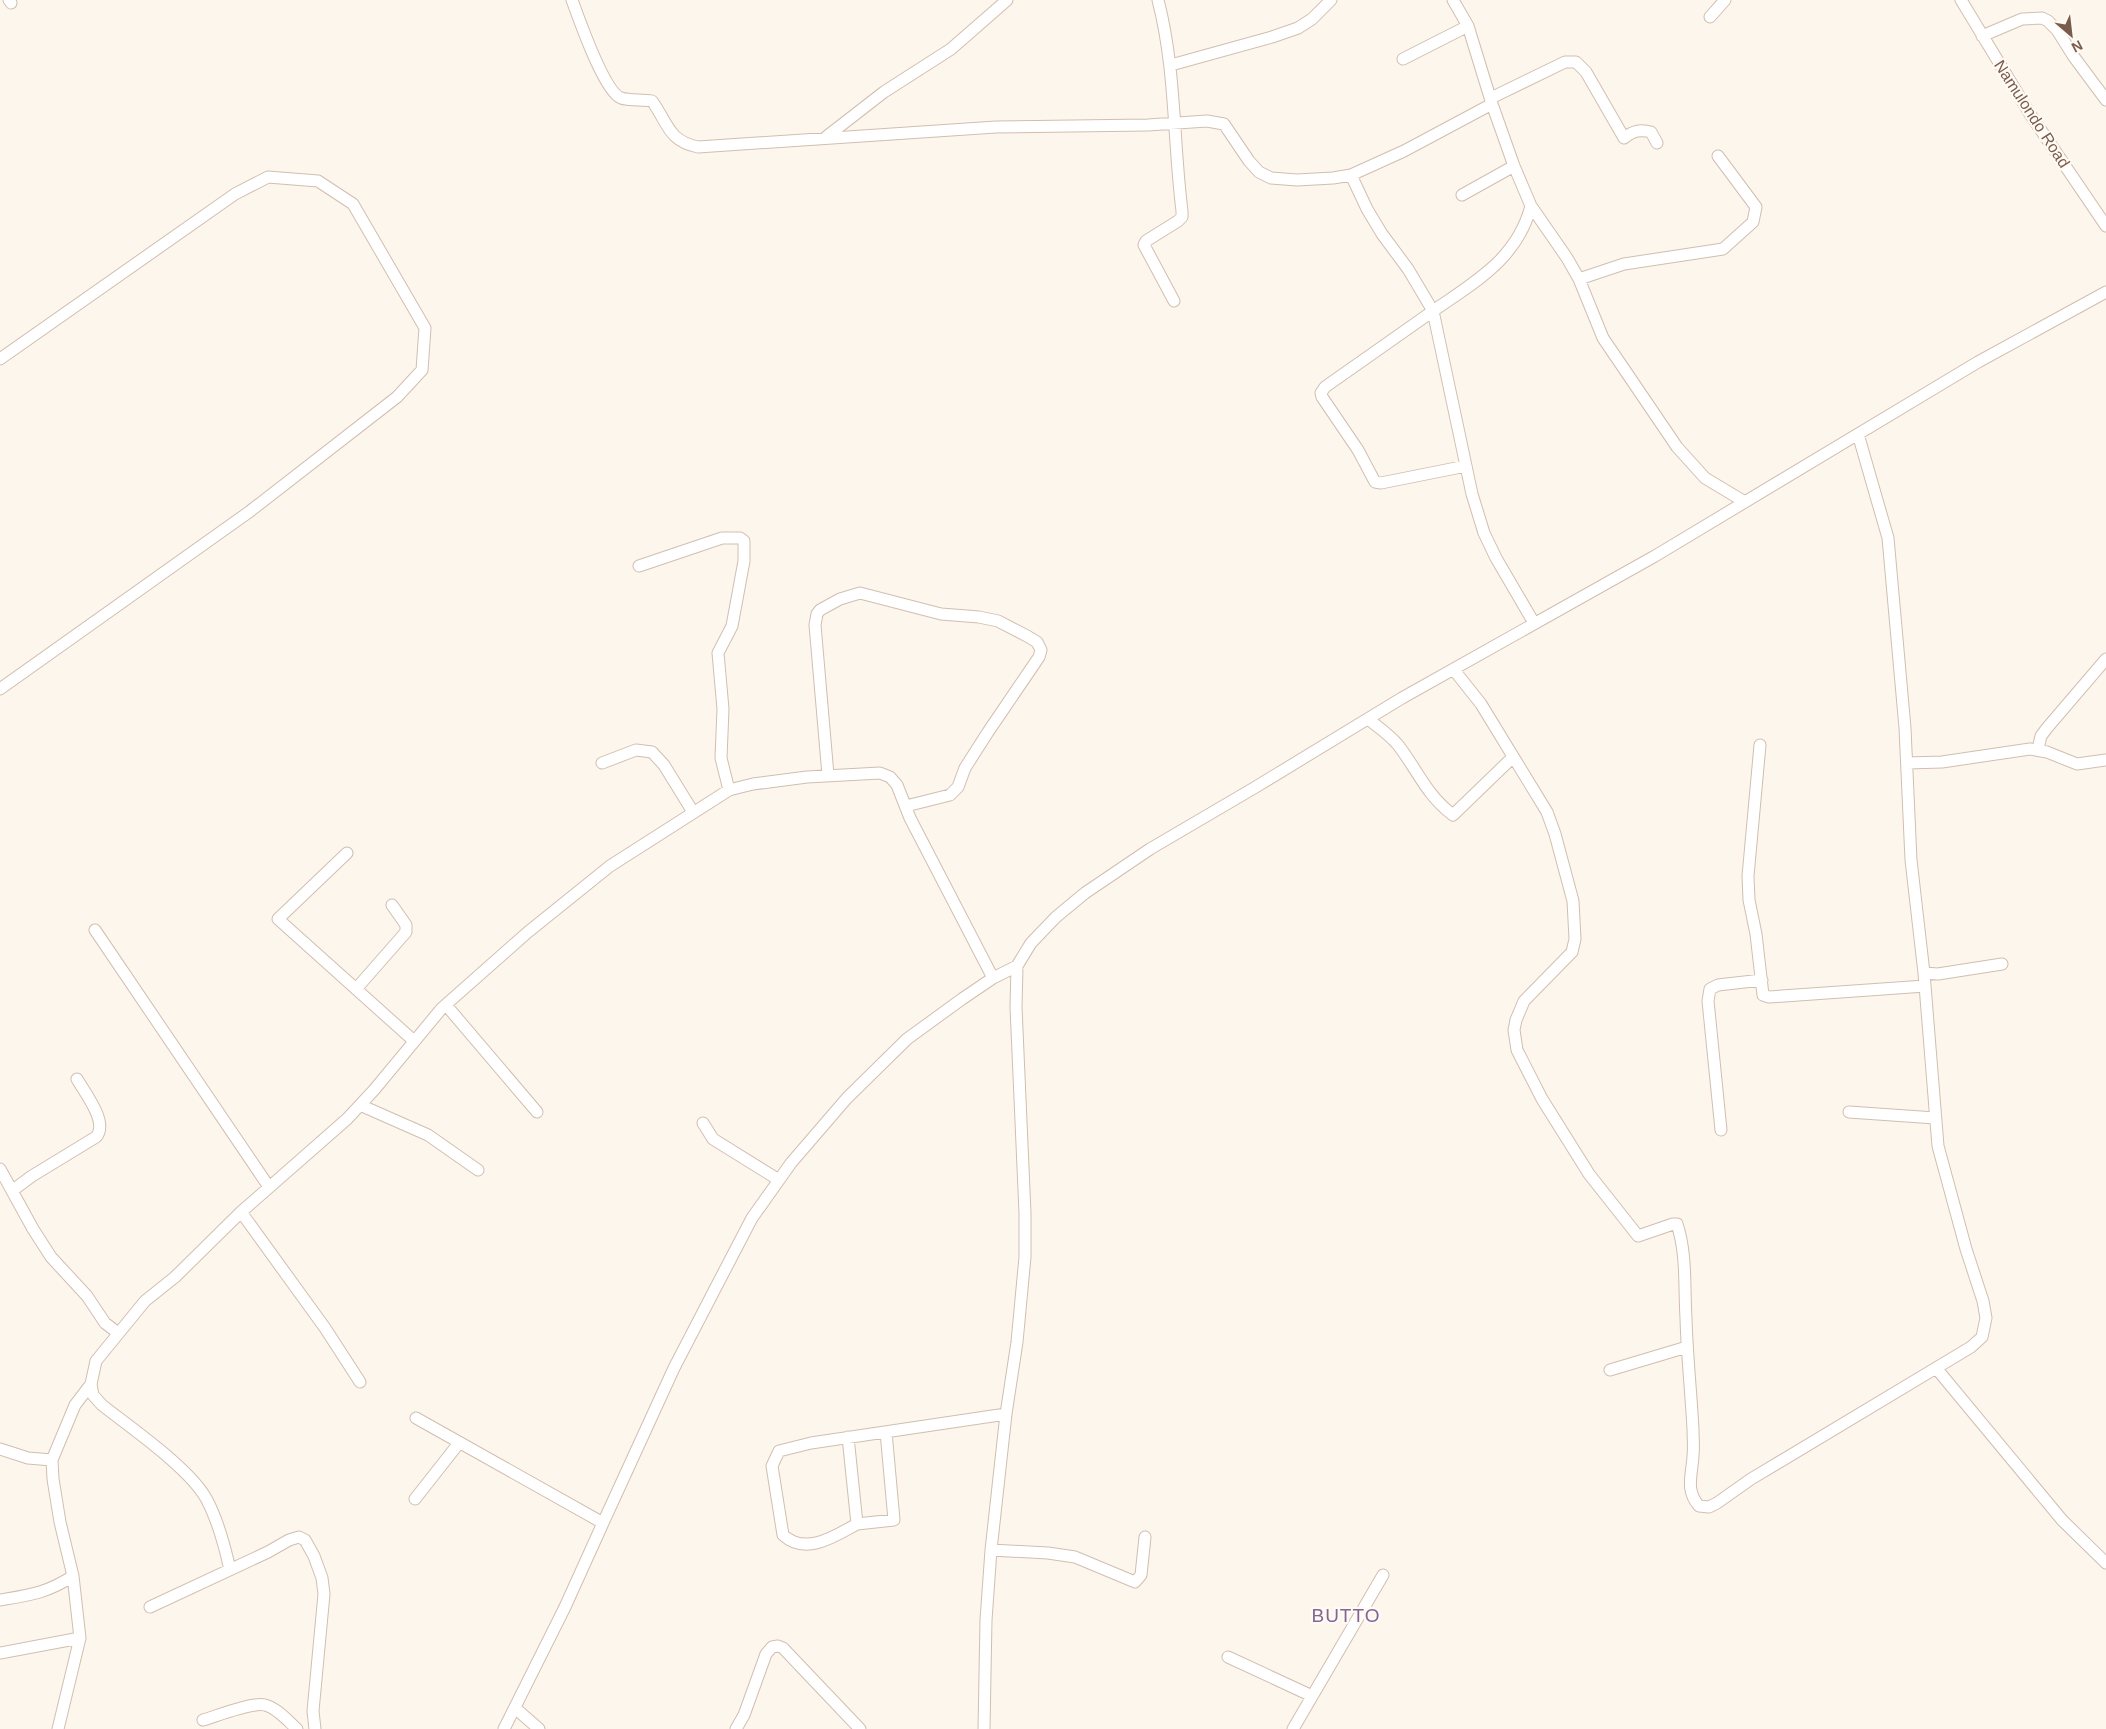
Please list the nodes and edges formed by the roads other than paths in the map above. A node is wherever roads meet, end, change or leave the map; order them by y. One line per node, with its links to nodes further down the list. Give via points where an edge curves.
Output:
1 (572, 0): 16 (street, via 603,76 612,90 620,98 652,101 677,140 698,147 715,147)
2 (1007, 0): 16 (street, via 951,49 884,92)
3 (1158, 0): 12 (street)
4 (1331, 0): 12 (street, via 1298,28)
5 (1453, 0): 9 (street)
6 (1724, 0): 8 (street)
7 (1961, 0): 10 (street, Namulondo Road)
8 (1710, 17)
9 (1468, 26): 11 (street); 14 (street)
10 (1982, 36): 13 (street, via 2022,19 2042,18 2048,21); 23 (street, Namulondo Road)
11 (1403, 59)
12 (1170, 65): 15 (street)
13 (2106, 100)
14 (1492, 101): 17 (street, via 1565,62 1576,62 1586,72 1624,138 1643,130 1650,132); 19 (street); 20 (street, via 1404,151)
15 (1176, 124): 16 (street, via 996,127); 20 (street, via 1207,121 1224,124 1249,161 1259,172 1271,178 1297,180); 26 (street, via 1182,217 1144,245)
16 (826, 137)
17 (1658, 142)
18 (1718, 156): 24 (street, via 1756,207 1753,222 1745,231 1723,249 1624,264)
19 (1514, 166): 21 (street); 22 (street)
20 (1352, 175): 27 (street, via 1367,210)
21 (1462, 195)
22 (1531, 206): 24 (street); 27 (street, via 1522,232 1512,248 1494,267)
23 (2106, 226)
24 (1579, 279): 31 (street, via 1603,338 1677,447 1705,478)
25 (2106, 292): 29 (street, via 1978,362)
26 (1174, 301)
27 (1433, 311): 30 (street); 30 (street, via 1325,387 1322,397 1358,450 1375,482)
28 (0, 359): 36 (street, via 235,194 268,177 318,181 353,204 425,328 422,370 397,397 249,512)
29 (1858, 434): 31 (street); 43 (street, via 1888,538)
30 (1466, 466): 33 (street, via 1484,533)
31 (1745, 502): 33 (street)
32 (639, 566): 45 (street, via 722,538 744,541 744,562 732,626 718,653 722,758)
33 (1534, 623): 35 (street)
34 (2106, 659): 39 (street, via 2047,728)
35 (1454, 670): 37 (street); 40 (street, via 1481,704)
36 (0, 689)
37 (1368, 719): 40 (street, via 1396,743 1423,784 1452,815); 52 (street, via 1150,849 1085,893 1031,943)
38 (1760, 745): 55 (street, via 1748,876)
39 (2038, 749): 41 (street, via 2077,764); 43 (street, via 1942,762)
40 (1513, 757): 74 (street, via 1540,798 1555,834 1573,901 1575,939 1572,952 1524,1002 1514,1030 1517,1050 1542,1099 1589,1174 1638,1236 1677,1224 1684,1252)
41 (2106, 760)
42 (602, 763): 47 (street, via 636,750 652,752 664,765)
43 (1906, 763): 53 (street, via 1911,860)
44 (828, 775): 45 (street); 46 (street, via 880,773 897,785); 46 (street, via 816,625 820,610 860,593 941,614 998,621 1037,642 1041,650 1039,657 965,768 958,787 950,795)
45 (729, 790): 47 (street)
46 (906, 806): 54 (street)
47 (693, 812): 58 (street, via 610,866)
48 (347, 853): 57 (street, via 278,919)
49 (392, 905): 57 (street, via 406,925 406,932)
50 (95, 930): 70 (street)
51 (2002, 964): 53 (street)
52 (1017, 966): 54 (street); 79 (street, via 1025,1258)
53 (1924, 974): 56 (street)
54 (993, 978): 69 (street, via 907,1039 847,1098)
55 (1762, 980): 56 (street, via 1762,993 1769,997); 66 (street, via 1718,985 1710,989 1708,1001)
56 (1925, 986): 64 (street)
57 (356, 989): 59 (street)
58 (446, 1004): 59 (street); 62 (street)
59 (414, 1041): 61 (street)
60 (77, 1079): 71 (street, via 94,1108 101,1125 100,1133)
61 (360, 1105): 68 (street, via 428,1135); 70 (street)
62 (537, 1112)
63 (1849, 1112): 64 (street)
64 (1935, 1118): 75 (street, via 1941,1160 1986,1318 1978,1342)
65 (703, 1123): 69 (street, via 713,1139)
66 (1721, 1130)
67 (0, 1169): 71 (street)
68 (478, 1170)
69 (779, 1180): 87 (street, via 752,1218 692,1333)
70 (269, 1187): 72 (street)
71 (13, 1190): 73 (street, via 51,1257 87,1296 105,1323)
72 (241, 1212): 73 (street, via 175,1277 145,1301); 77 (street)
73 (118, 1333): 78 (street, via 96,1361)
74 (1687, 1347): 75 (street, via 1694,1456 1690,1486 1694,1501 1703,1508 1717,1503 1751,1479); 76 (street)
75 (1936, 1368): 91 (street, via 2062,1520)
76 (1610, 1370)
77 (360, 1382)
78 (91, 1384): 85 (street, via 75,1405); 92 (street, via 102,1405 190,1476 207,1499)
79 (1006, 1414): 81 (street); 90 (street)
80 (416, 1418): 83 (street)
81 (886, 1432): 82 (street); 88 (street, via 894,1520)
82 (848, 1437): 88 (street); 88 (street, via 779,1451 772,1466 784,1535 790,1541 815,1544)
83 (459, 1443): 86 (street); 87 (street)
84 (0, 1449): 85 (street, via 28,1458)
85 (52, 1460): 94 (street, via 60,1522)
86 (415, 1499)
87 (603, 1523): 101 (street)
88 (857, 1524)
89 (1145, 1536): 90 (street, via 1141,1576 1135,1582 1075,1557)
90 (991, 1550): 110 (street)
91 (2106, 1563)
92 (230, 1570): 96 (street); 105 (street, via 299,1537 305,1540 314,1556 324,1594 313,1711)
93 (1383, 1575): 100 (street)
94 (73, 1576): 95 (street, via 54,1588); 97 (street)
95 (0, 1600)
96 (150, 1607)
97 (80, 1638): 98 (street); 103 (street)
98 (0, 1652)
99 (1228, 1657): 100 (street)
100 (1312, 1696): 111 (street)
101 (515, 1708): 106 (street); 107 (street)
102 (203, 1720): 104 (street, via 265,1705)
103 (58, 1729)
104 (297, 1729)
105 (315, 1729)
106 (504, 1729)
107 (539, 1729)
108 (736, 1729): 109 (street, via 766,1654 778,1646)
109 (860, 1729)
110 (984, 1729)
111 (1293, 1729)

